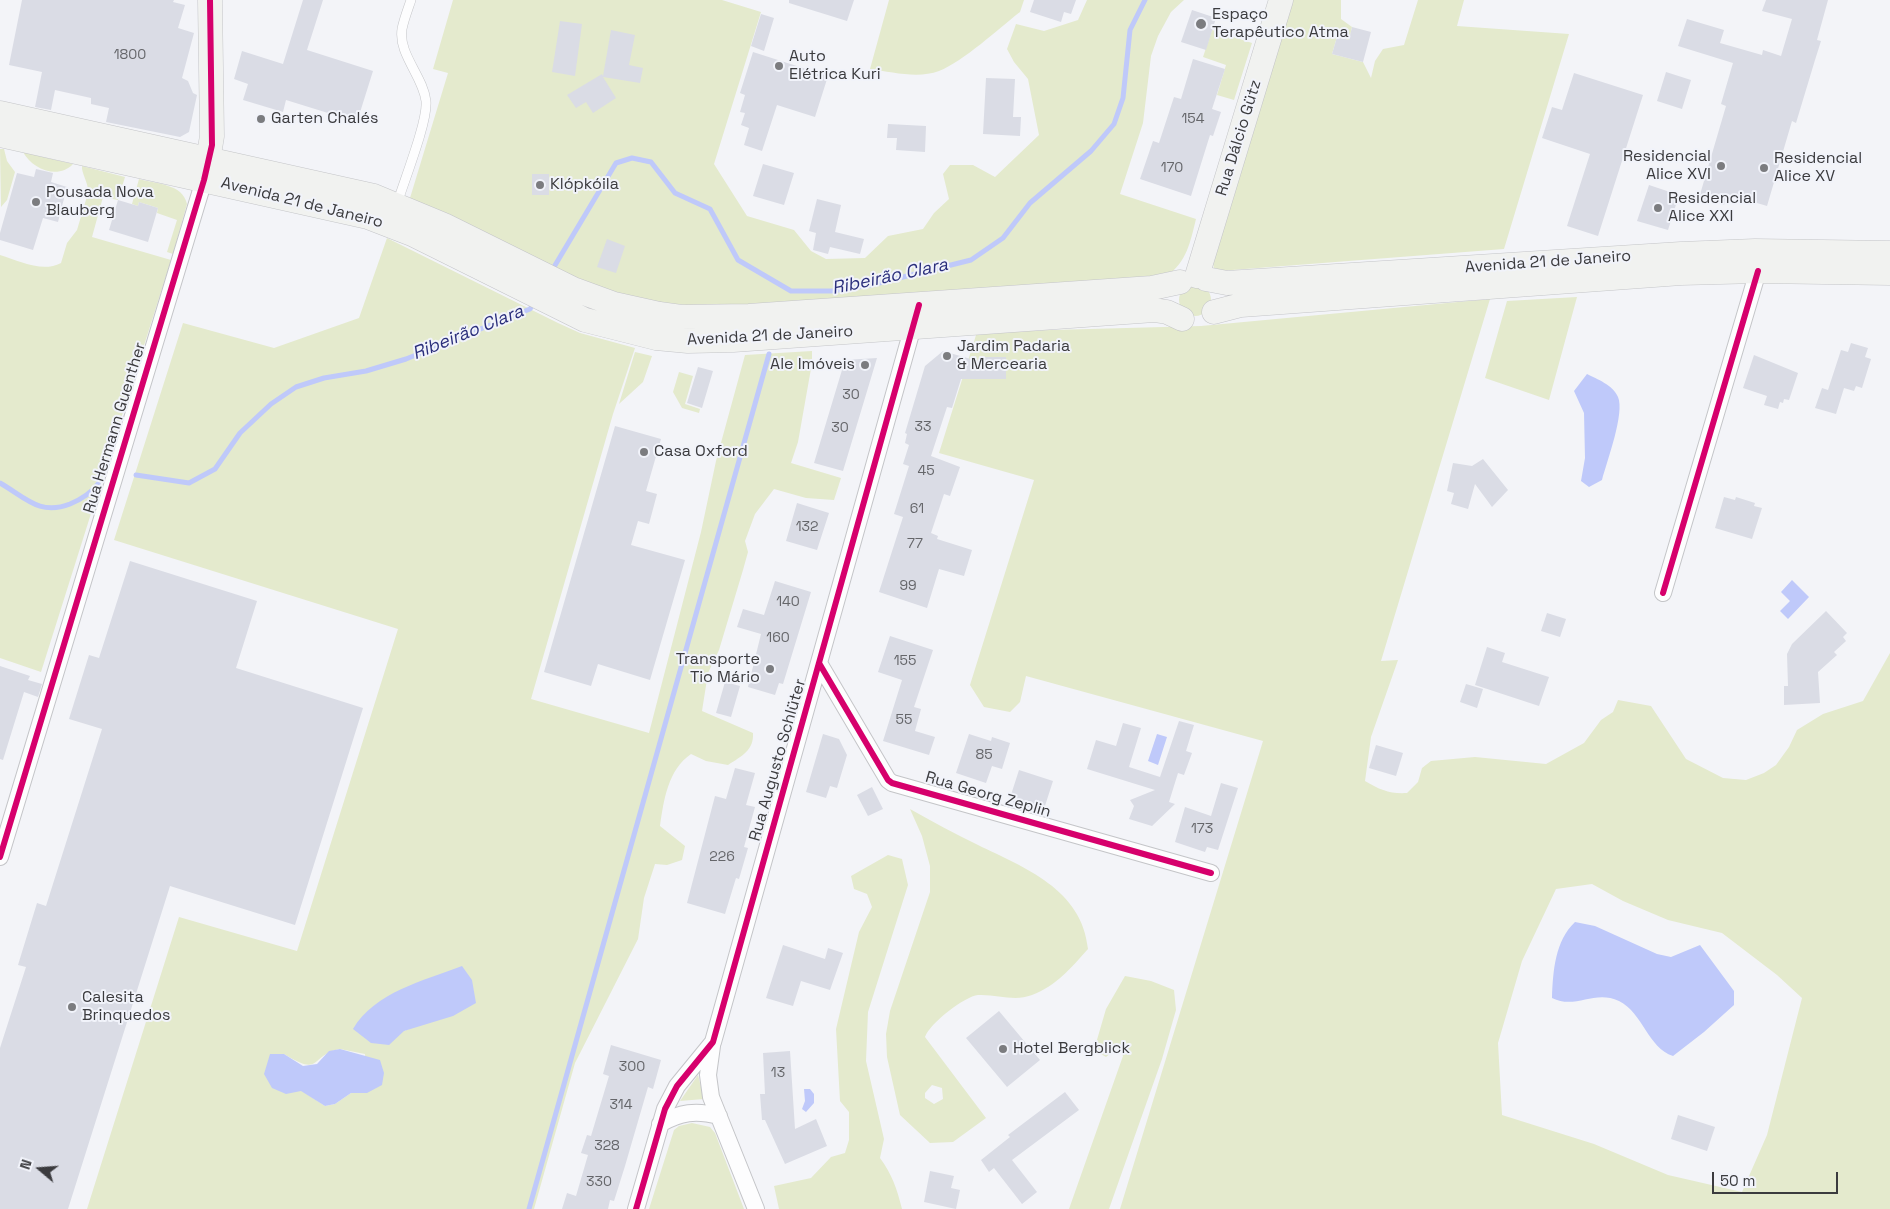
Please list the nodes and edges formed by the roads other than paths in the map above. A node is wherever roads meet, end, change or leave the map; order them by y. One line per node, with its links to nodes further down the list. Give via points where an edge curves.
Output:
1 (210, 0): 5 (main road, Rua Hermann Guenther, via 212,136)
2 (411, 0): 6 (lane, via 402,31 406,53 420,80 426,102 424,120)
3 (1281, 0): 10 (main road, Rua Dálcio Gütz)
4 (5, 125): 5 (main road, Avenida 21 de Janeiro)
5 (207, 169): 6 (main road, Avenida 21 de Janeiro, via 349,189); 19 (street, Rua Hermann Guenther)
6 (393, 214): 13 (main road, Avenida 21 de Janeiro, via 614,304); 16 (main road, Avenida 21 de Janeiro, via 542,300 607,327)
7 (1890, 253): 10 (main road, Avenida 21 de Janeiro, via 1698,253 1227,283)
8 (1758, 271): 9 (main road, Avenida 21 de Janeiro); 12 (main road, Avenida 21 de Janeiro, via 1654,275 1260,304 1228,307); 17 (street)
9 (1890, 273)
10 (1194, 279): 11 (main road, Avenida 21 de Janeiro, via 1152,288); 12 (main road, via 1212,284 1218,297); 14 (main road, via 1175,287 1171,301)
11 (919, 305): 13 (main road, Avenida 21 de Janeiro); 15 (street, Rua Augusto Schlüter)
12 (1214, 312): 14 (main road, via 1196,323)
13 (681, 317): 16 (main road)
14 (1182, 319): 15 (main road, Avenida 21 de Janeiro, via 1154,310)
15 (913, 328): 16 (main road, Avenida 21 de Janeiro, via 733,340); 18 (street, Rua Augusto Schlüter)
16 (674, 340)
17 (1662, 593)
18 (819, 663): 20 (street, Rua Georg Zeplin, via 892,783); 21 (street, Rua Augusto Schlüter)
19 (0, 857)
20 (1211, 873)
21 (712, 1042): 22 (street, via 708,1075); 23 (street, Rua Augusto Schlüter, via 677,1086)
22 (719, 1116): 23 (street, via 693,1111); 25 (street)
23 (660, 1124): 24 (street, Rua Augusto Schlüter)
24 (636, 1209)
25 (756, 1209)

